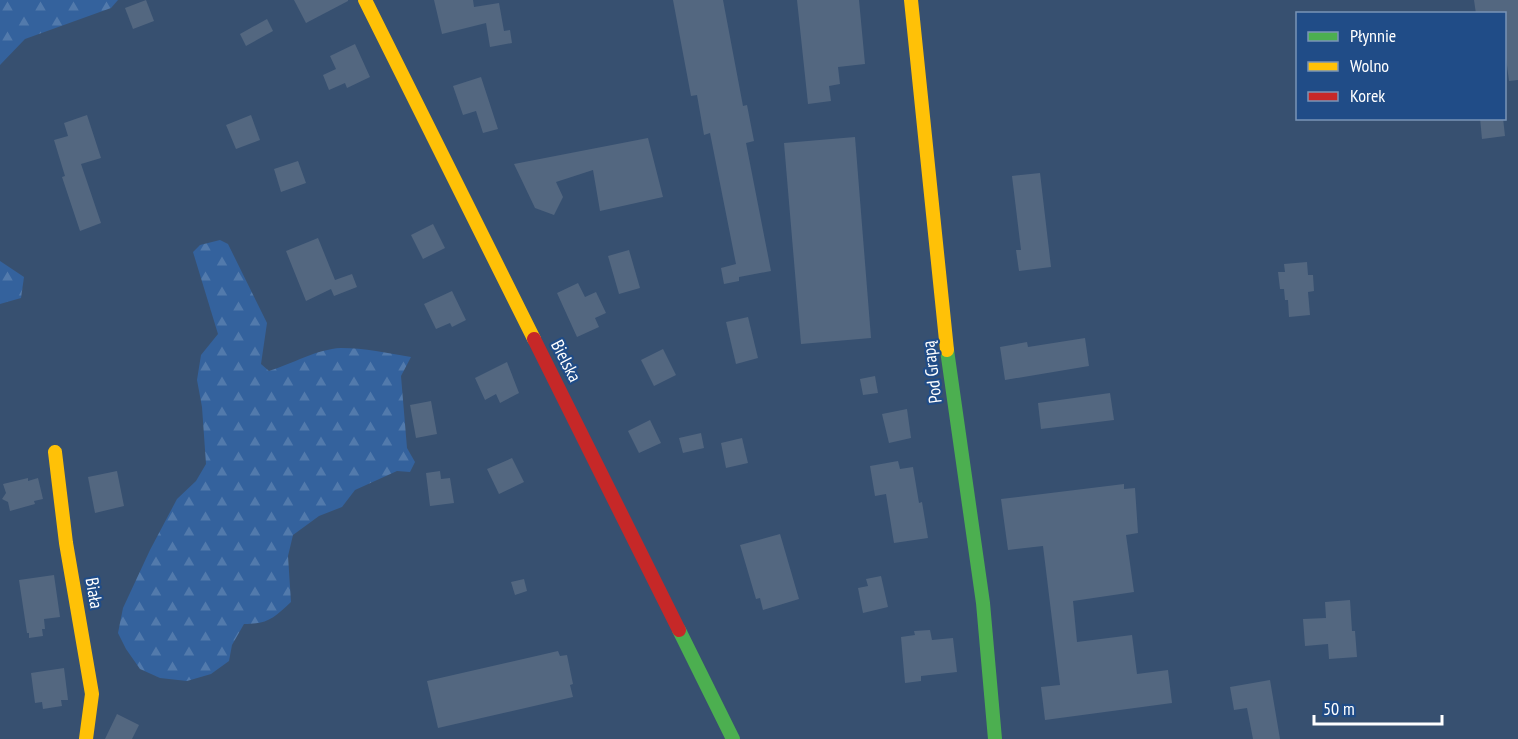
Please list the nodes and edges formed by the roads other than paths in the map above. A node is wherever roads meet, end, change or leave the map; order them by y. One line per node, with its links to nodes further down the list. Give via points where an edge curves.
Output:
1 (366, 0): 5 (street, Bielska)
2 (911, 0): 6 (street, Pod Grapą, via 952,392 983,603)
3 (55, 452): 4 (street, Biała, via 92,694)
4 (86, 739)
5 (733, 739)
6 (995, 739)

